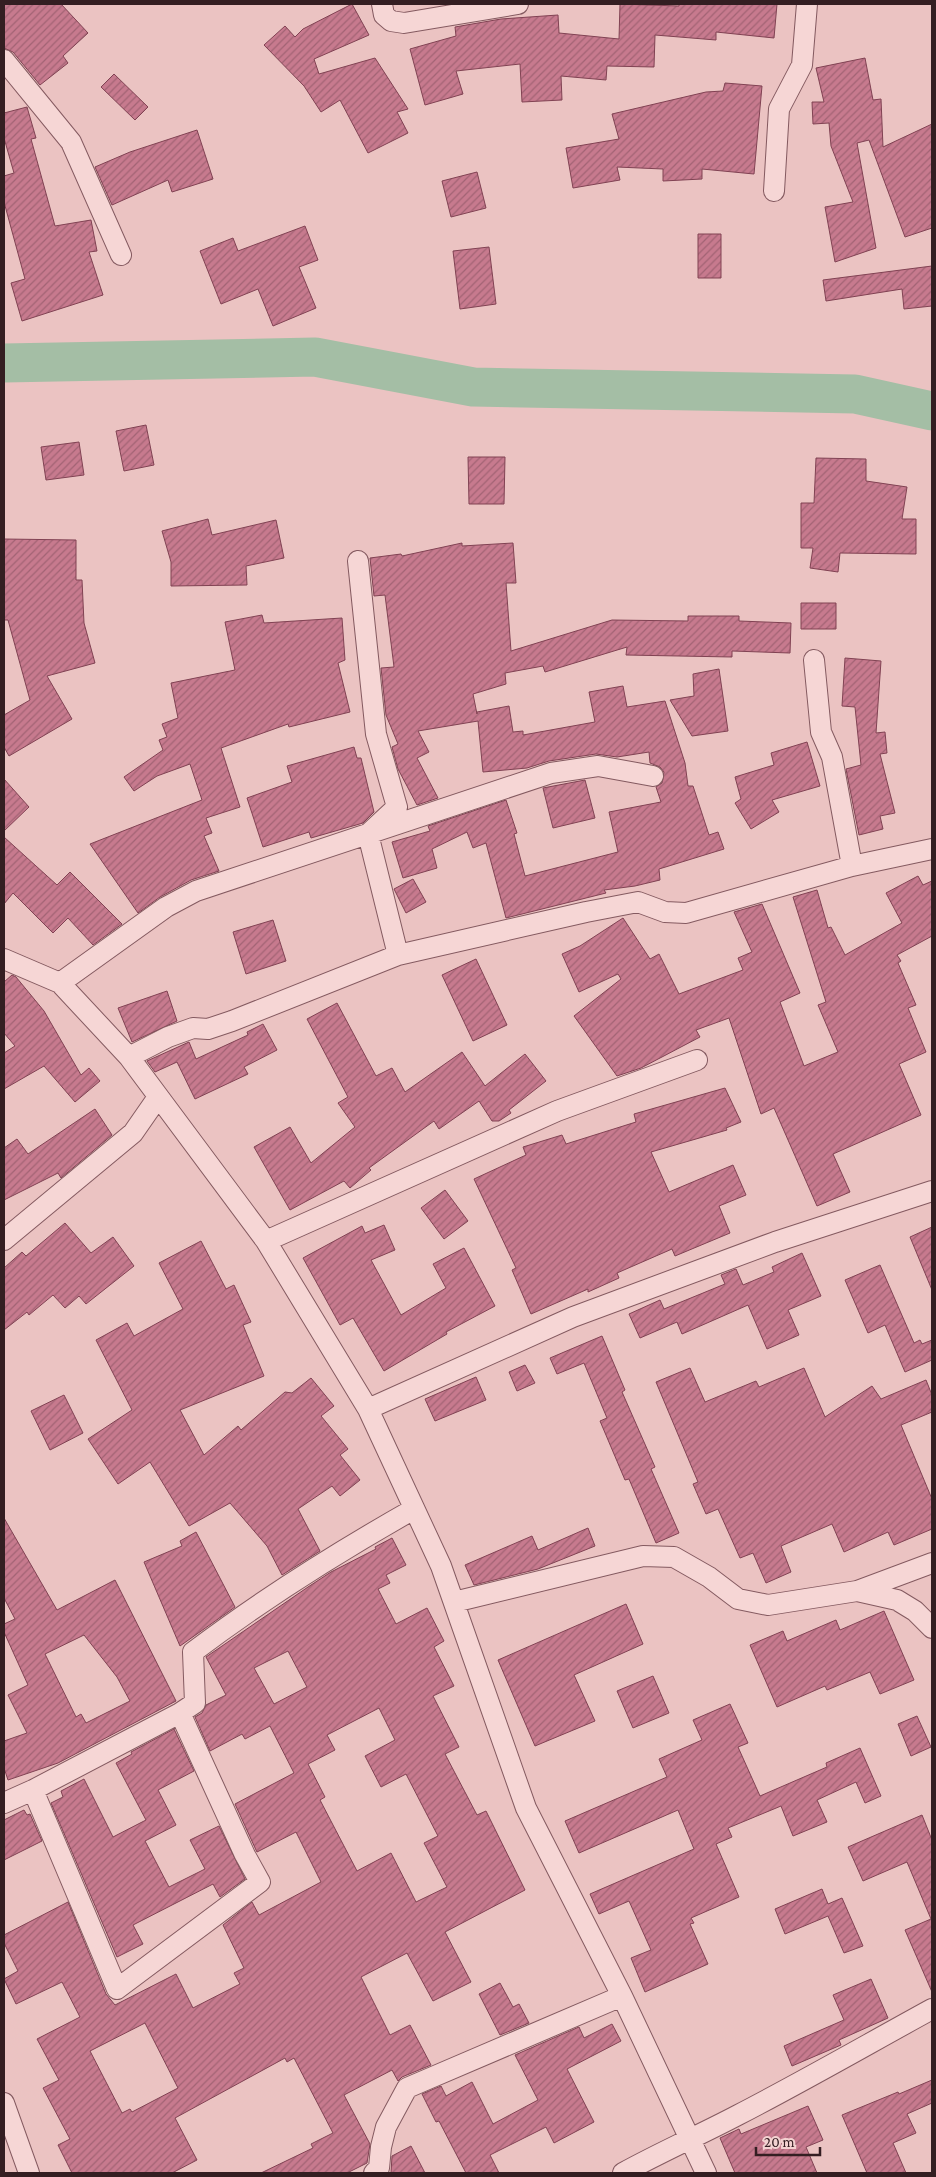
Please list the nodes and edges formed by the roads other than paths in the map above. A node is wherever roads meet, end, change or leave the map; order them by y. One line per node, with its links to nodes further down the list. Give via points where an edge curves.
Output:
1 (518, 4): 3 (street, via 404,23 391,21)
2 (807, 4): 5 (street, via 802,65 779,109)
3 (383, 9)
4 (4, 60): 6 (street, via 71,142)
5 (774, 190)
6 (121, 256)
7 (358, 561): 10 (street, via 376,734 397,807)
8 (814, 660): 12 (street, via 820,723 832,757)
9 (653, 776): 10 (street, via 598,766 550,773)
10 (368, 834): 13 (street); 15 (street, via 196,891 166,907)
11 (932, 849): 12 (street)
12 (852, 866): 13 (street, via 686,913 665,912 638,902)
13 (398, 955): 16 (street, via 232,1021 168,1036)
14 (4, 959): 15 (street)
15 (60, 983): 16 (street)
16 (129, 1056): 18 (street)
17 (697, 1060): 21 (street, via 558,1111)
18 (158, 1097): 20 (street, via 132,1133); 21 (street)
19 (932, 1190): 22 (street, via 775,1242 573,1317)
20 (4, 1240)
21 (266, 1241): 22 (street)
22 (368, 1409): 23 (street)
23 (414, 1509): 26 (street); 28 (street, via 364,1537 193,1652 195,1704)
24 (932, 1563): 25 (street)
25 (858, 1591): 26 (street, via 768,1605 738,1599 674,1557 643,1556); 27 (street, via 897,1600 915,1611)
26 (454, 1602): 31 (street, via 526,1808)
27 (932, 1628)
28 (180, 1714): 29 (street); 29 (street, via 260,1882 117,1989)
29 (33, 1790): 30 (street)
30 (4, 1803)
31 (622, 1996): 34 (street); 36 (street, via 407,2088 386,2127 379,2168)
32 (932, 2009): 34 (street, via 737,2116)
33 (4, 2103): 35 (street)
34 (689, 2138): 37 (street); 38 (street)
35 (29, 2173)
36 (374, 2173)
37 (623, 2173)
38 (706, 2173)

